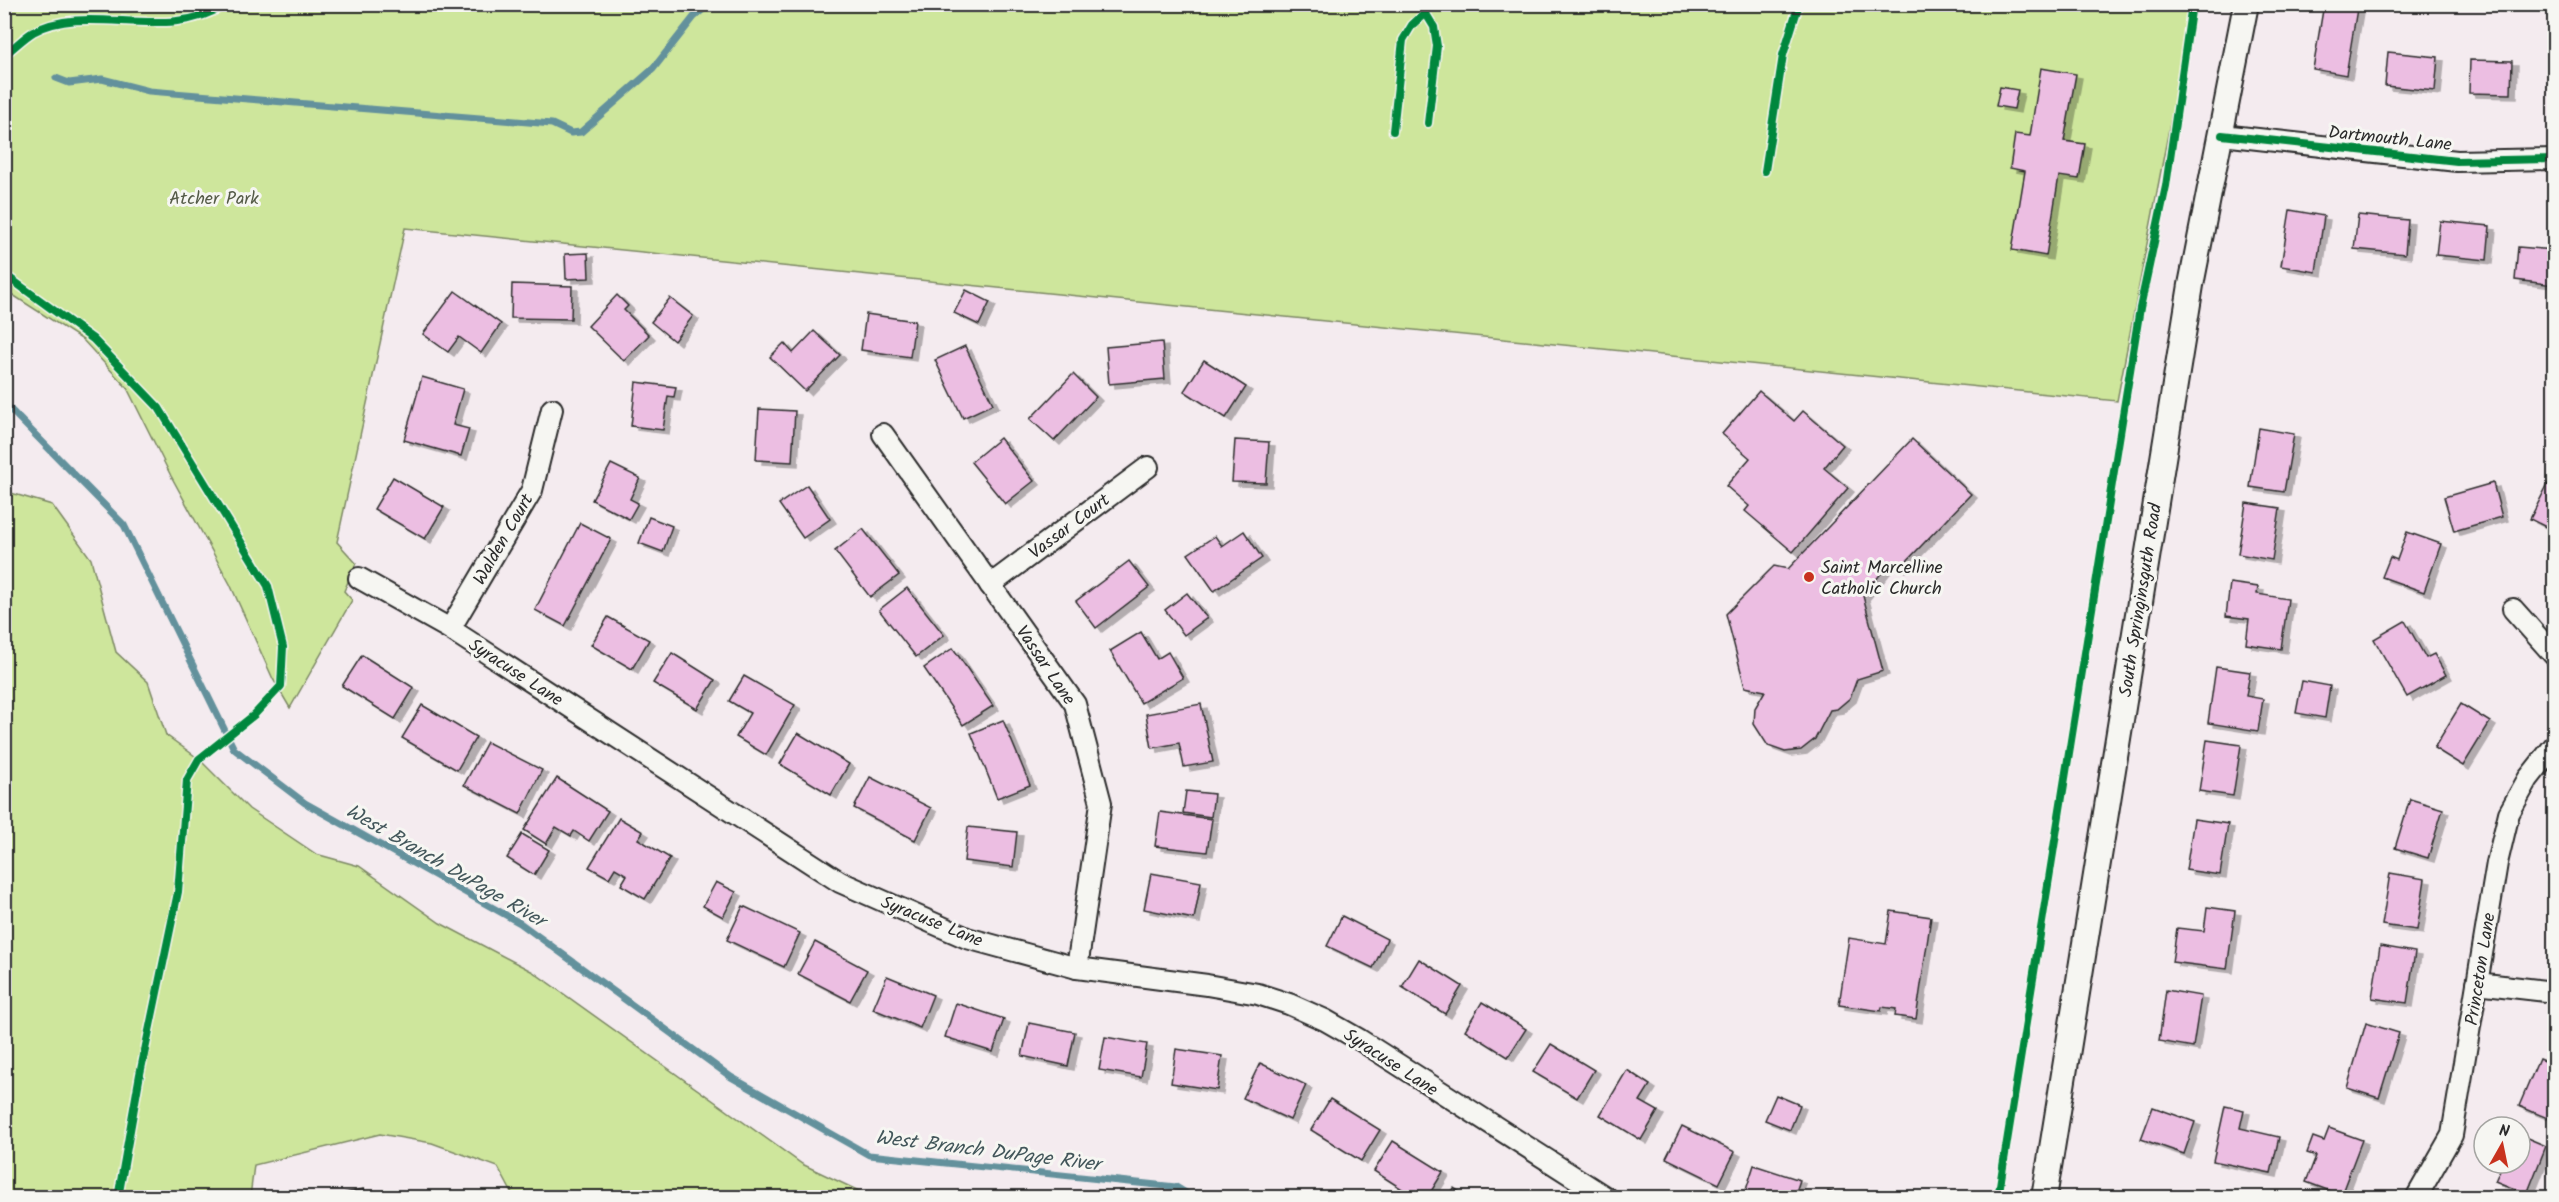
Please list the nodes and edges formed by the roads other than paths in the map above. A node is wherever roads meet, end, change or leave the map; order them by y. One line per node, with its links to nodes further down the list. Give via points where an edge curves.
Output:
1 (2246, 4): 2 (street, South Springinsguth Road)
2 (2222, 135): 3 (street, Dartmouth Lane, via 2457,161); 17 (street, South Springinsguth Road, via 2191,285)
3 (2554, 159)
4 (552, 410): 10 (street, Walden Court, via 532,490)
5 (883, 434): 8 (street, Vassar Lane)
6 (1148, 467): 8 (street, Vassar Court)
7 (359, 578): 10 (street, Syracuse Lane)
8 (990, 585): 13 (street, Vassar Lane, via 1075,704 1101,803)
9 (2513, 609): 11 (street)
10 (450, 629): 13 (street, Syracuse Lane, via 840,882 967,938)
11 (2554, 655)
12 (2554, 746): 14 (street, Princeton Lane, via 2528,779 2509,813)
13 (1077, 968): 16 (street, Syracuse Lane, via 1207,985 1289,1004 1360,1040)
14 (2477, 983): 15 (street); 18 (street, Princeton Lane, via 2452,1135)
15 (2554, 992)
16 (1607, 1197)
17 (2044, 1197)
18 (2416, 1197)

